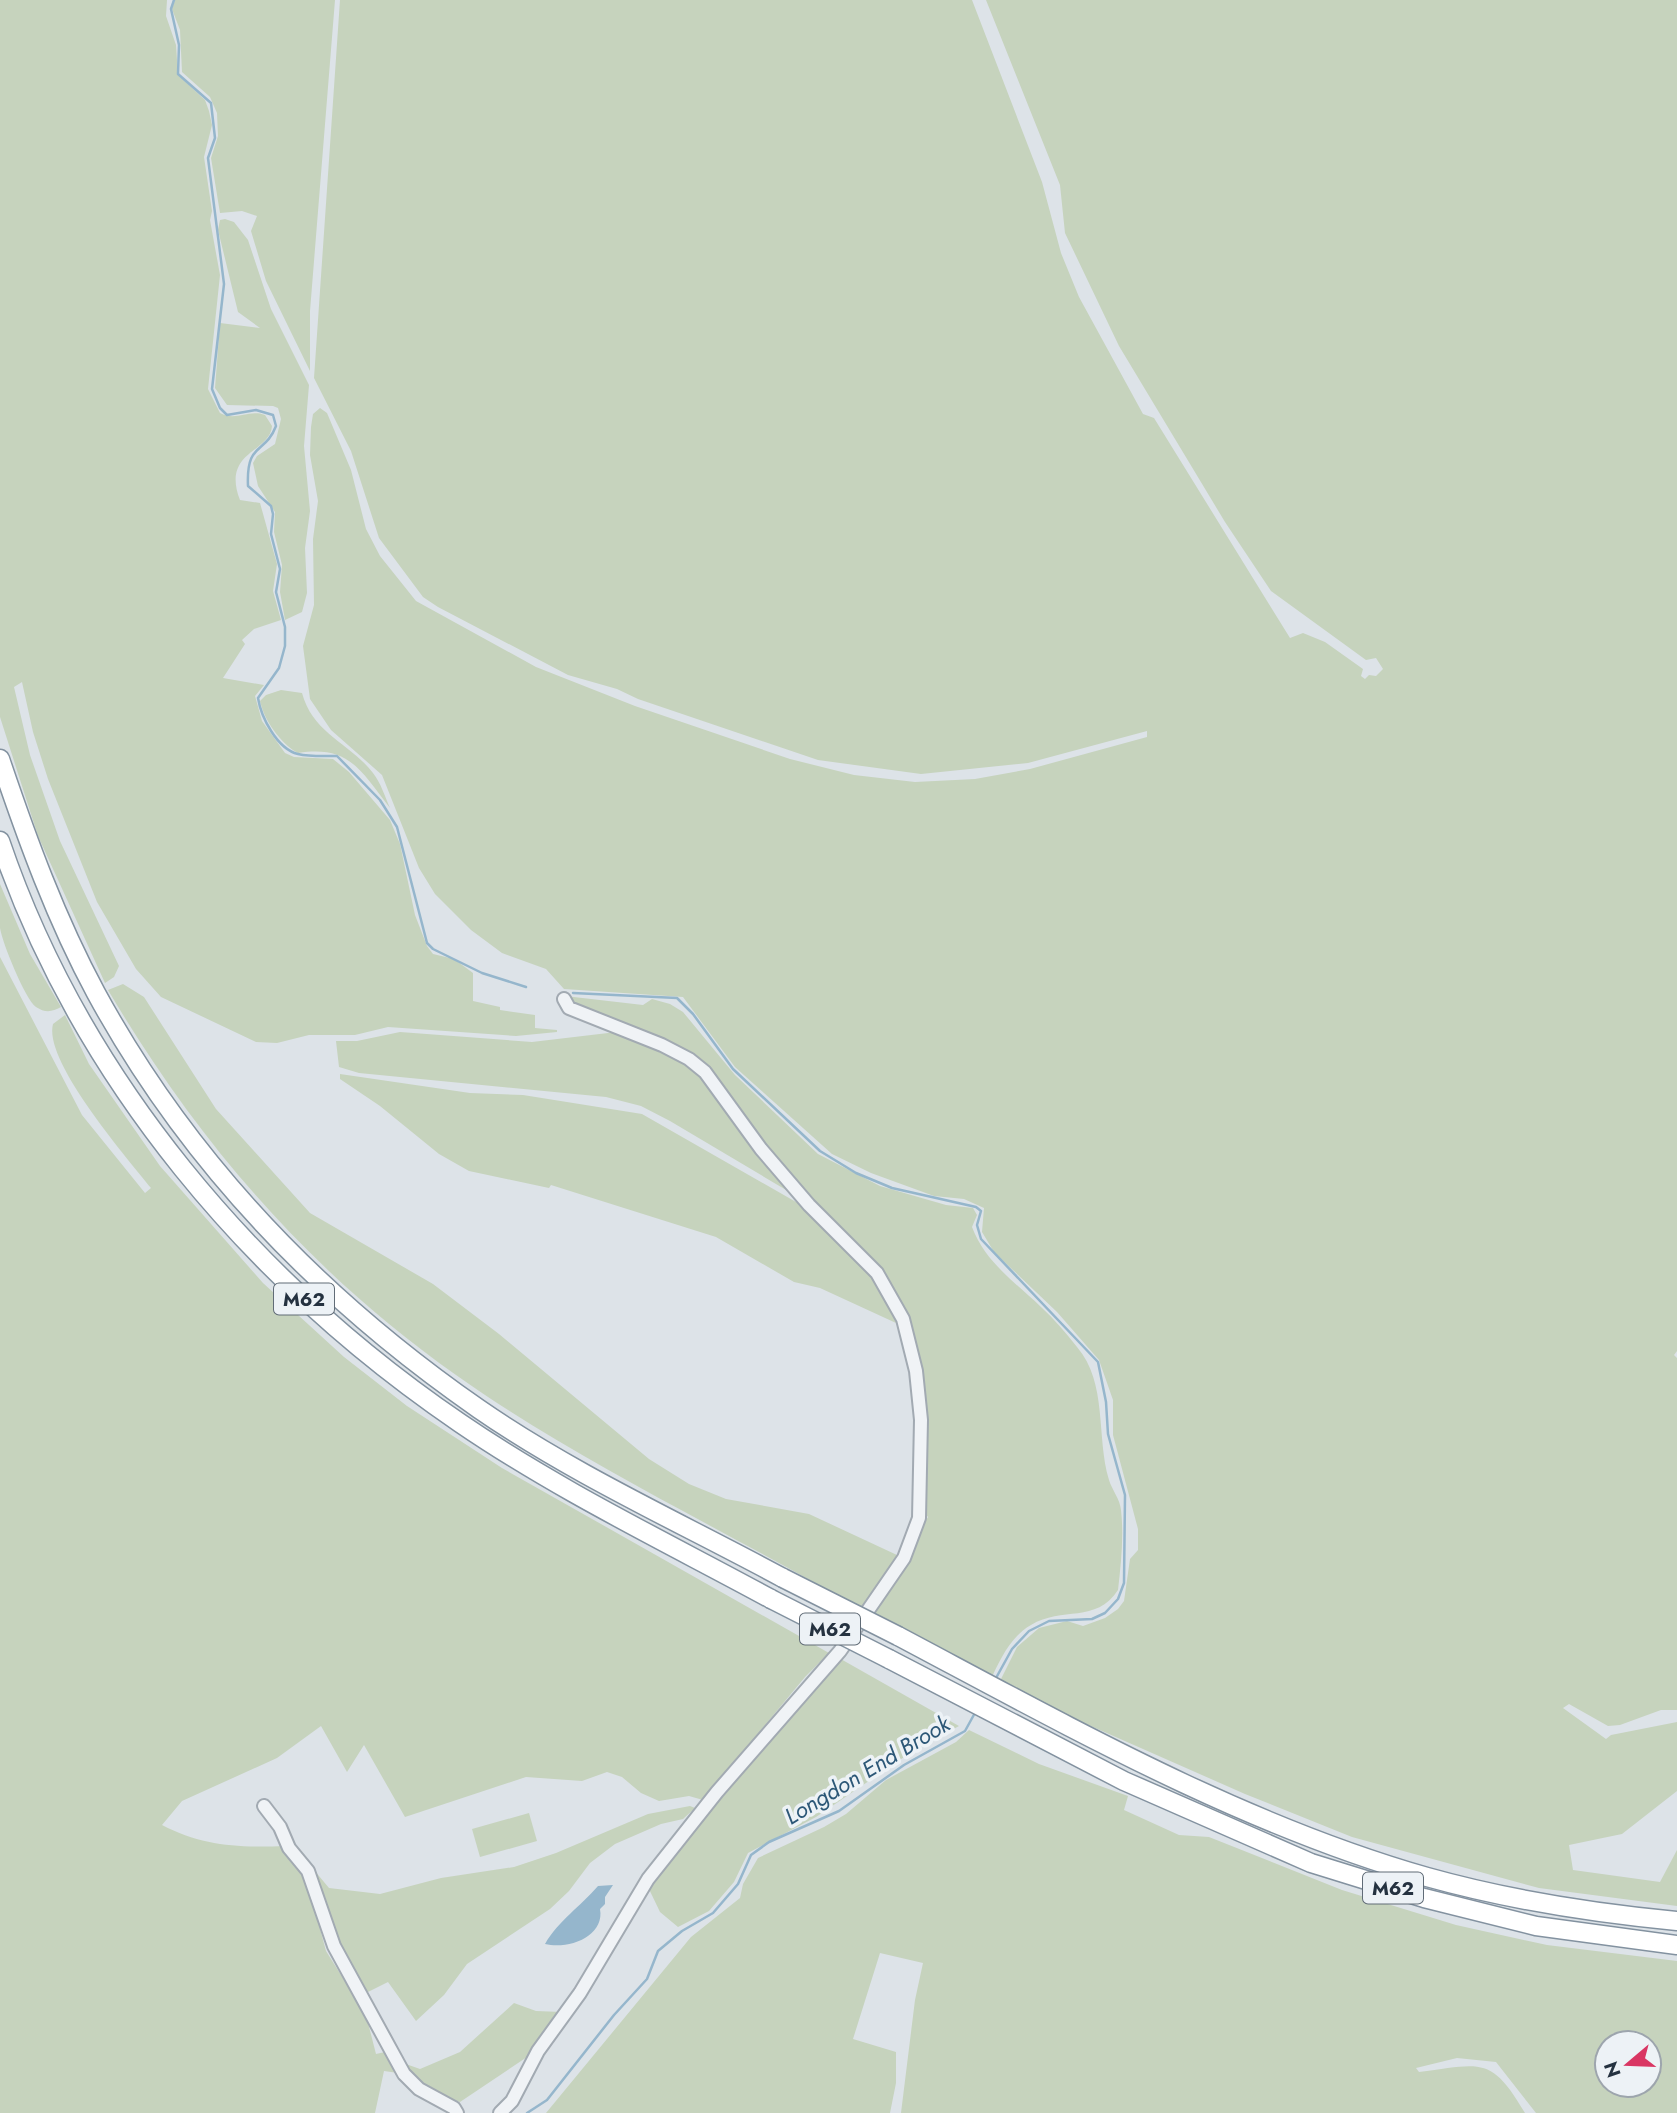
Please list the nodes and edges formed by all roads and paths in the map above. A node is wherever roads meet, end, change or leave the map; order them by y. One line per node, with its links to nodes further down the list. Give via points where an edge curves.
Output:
1 (0, 759): 5 (highway, M62, bridge, via 35,862 95,991 166,1105 218,1174 301,1264 391,1344 481,1410 783,1578 1227,1802 1326,1843 1427,1877 1539,1903)
2 (0, 841): 6 (highway, M62, bridge, via 52,965 100,1052 195,1186 279,1277 362,1351 460,1423 564,1487 771,1599 1124,1781 1311,1863 1536,1926)
3 (564, 999): 8 (street, via 569,1007 662,1045 705,1072 808,1205 877,1273 903,1319 916,1371 921,1420 919,1518 905,1558 840,1651 716,1792 648,1879 580,1993 538,2051 512,2101)
4 (264, 1806): 7 (street, via 308,1871 334,1946 404,2074)
5 (1677, 1921)
6 (1677, 1945)
7 (457, 2113)
8 (500, 2113)

